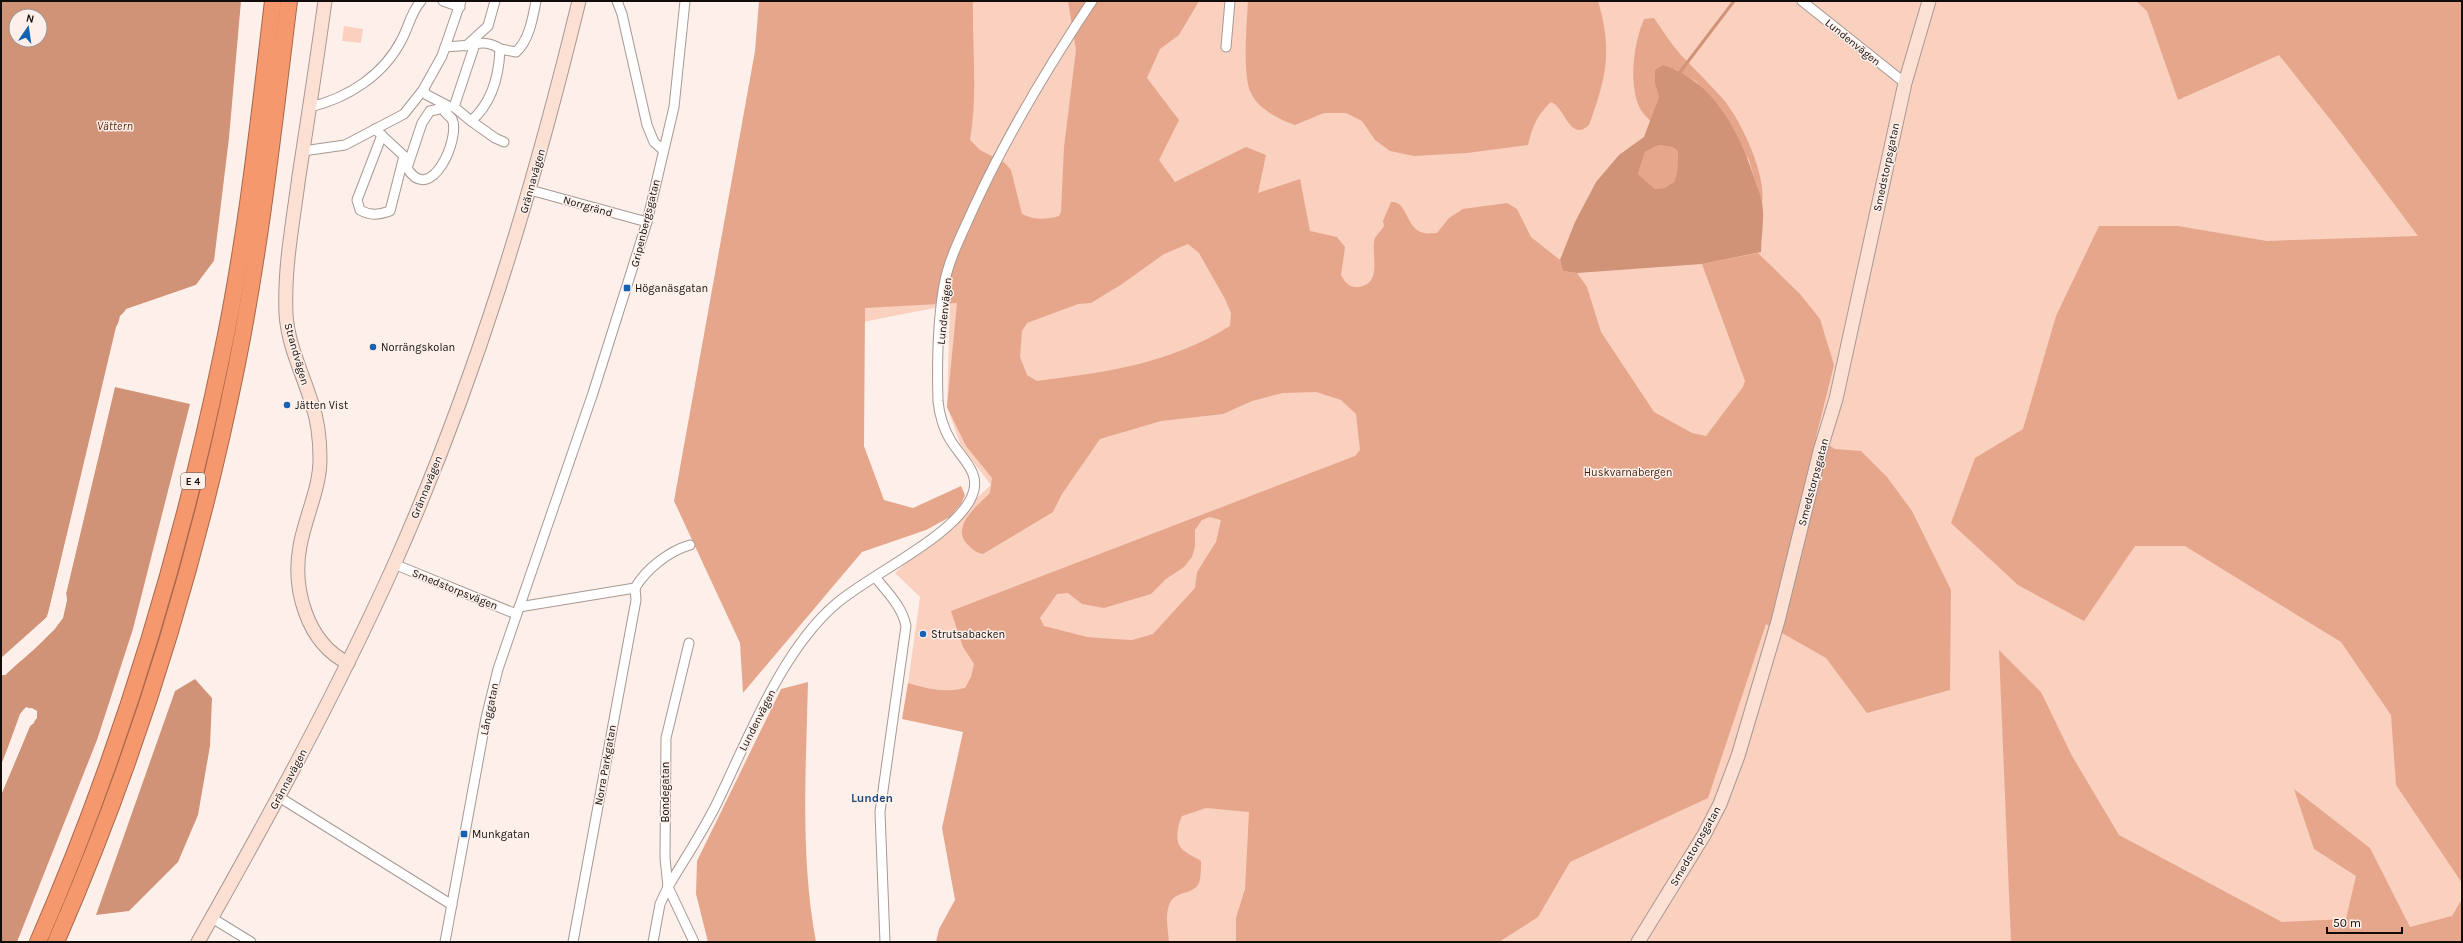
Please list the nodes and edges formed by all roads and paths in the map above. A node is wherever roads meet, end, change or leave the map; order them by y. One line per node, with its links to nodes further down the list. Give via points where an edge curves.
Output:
1 (273, 1): 45 (highway, E 4, via 244,226 221,358 191,494 153,633 115,750)
2 (289, 1): 46 (highway, E 4, via 261,229 237,364 206,500 168,641 131,753)
3 (326, 1): 24 (street, Strandvägen)
4 (421, 1): 24 (street, via 395,52 381,69 355,90)
5 (443, 1): 16 (street)
6 (495, 1): 18 (street, via 488,26)
7 (536, 1): 21 (street, via 522,47 516,52)
8 (579, 1): 31 (street, Grännavägen, via 553,110)
9 (617, 1): 17 (street)
10 (621, 1): 17 (street)
11 (685, 1): 29 (street, Gripenbergsgatan, via 674,106)
12 (1092, 1): 36 (street, Lundenvägen, via 1008,137 956,245 944,285 938,404 951,441 971,468 975,480 974,492 960,517)
13 (1230, 1): 20 (street)
14 (1802, 1): 22 (street, Lundenvägen)
15 (1929, 1): 22 (street, Smedstorpsgatan)
16 (461, 4): 19 (street)
17 (622, 14): 29 (street, via 647,125 654,142)
18 (471, 45): 19 (street); 21 (street, via 483,42 494,44); 25 (street)
19 (446, 47): 23 (street)
20 (1226, 47)
21 (500, 49): 26 (street, via 498,76 493,90 479,114)
22 (1905, 83): 54 (street, Smedstorpsgatan, via 1836,399 1820,451 1778,621 1738,756 1720,804 1704,835)
23 (423, 90): 25 (street); 27 (street, via 404,114)
24 (310, 107): 30 (street, Strandvägen)
25 (448, 107): 25 (street, via 453,126 449,148 431,178 426,181 416,178 408,168 422,123 430,111); 26 (street)
26 (471, 121): 28 (street)
27 (379, 132): 27 (street, via 404,156 390,211 379,215 360,210 357,200); 30 (street, via 345,145)
28 (504, 142)
29 (663, 150): 32 (street, Gripenbergsgatan)
30 (303, 151): 40 (street, Strandvägen, via 287,258 286,316 292,346 313,404 320,460 317,482 299,547 299,587 304,609 313,630 325,647)
31 (530, 190): 32 (street, Norrgränd); 35 (street, Grännavägen, via 473,364 435,466)
32 (647, 222): 33 (street, Gripenbergsgatan)
33 (561, 484): 38 (street, Långgatan)
34 (690, 546): 37 (street, via 679,548 642,576)
35 (394, 564): 38 (street, Smedstorpsvägen); 40 (street, Grännavägen)
36 (875, 577): 42 (street, Lundenvägen, via 838,602 820,619 797,650 770,692 715,807); 53 (street, via 904,616 906,626 880,812)
37 (635, 588): 38 (street); 50 (street, Norra Parkgatan, via 636,600)
38 (517, 610): 43 (street, Långgatan, via 486,718)
39 (689, 643): 42 (street, Bondegatan, via 666,738 665,858)
40 (348, 663): 41 (street, Grännavägen)
41 (279, 797): 43 (street); 44 (street, Grännavägen)
42 (668, 887): 51 (street, via 660,904); 52 (street)
43 (452, 904): 49 (street, Långgatan)
44 (212, 918): 47 (street, Grännavägen); 48 (street)
45 (38, 942)
46 (56, 942)
47 (198, 942)
48 (251, 942)
49 (445, 942)
50 (573, 942)
51 (653, 942)
52 (694, 942)
53 (885, 942)
54 (1638, 942)

